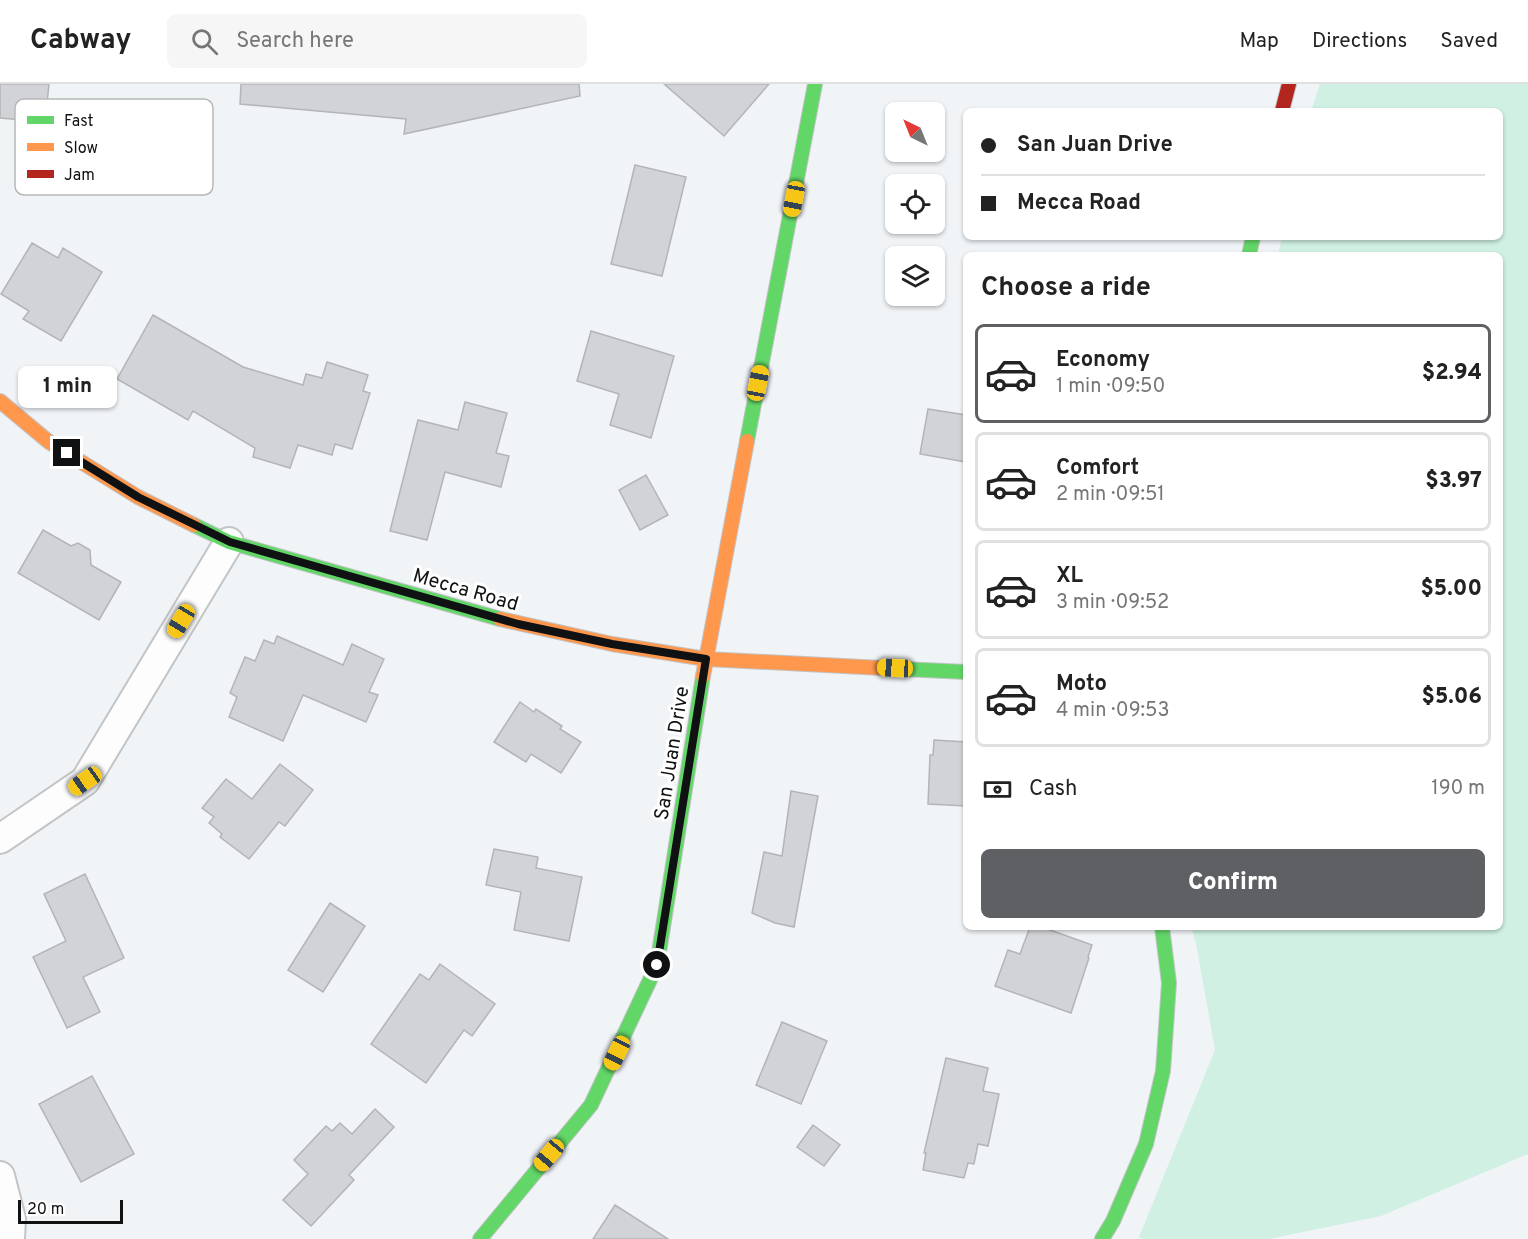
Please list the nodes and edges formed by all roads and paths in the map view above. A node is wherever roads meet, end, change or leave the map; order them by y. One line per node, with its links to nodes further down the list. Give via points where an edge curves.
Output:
1 (815, 84): 6 (street, San Juan Drive)
2 (1289, 84): 3 (street)
3 (1283, 108)
4 (0, 401): 5 (street, Mecca Road, via 49,442 138,497)
5 (230, 542): 6 (street, Mecca Road, via 518,624); 8 (street, via 85,781)
6 (706, 659): 7 (street, Mecca Road); 12 (street, San Juan Drive, via 657,965 591,1105)
7 (963, 672)
8 (0, 839)
9 (1162, 930): 13 (street, via 1169,983 1163,1071 1146,1144)
10 (0, 1176): 11 (street, via 11,1219)
11 (10, 1239)
12 (480, 1239)
13 (1102, 1239)

